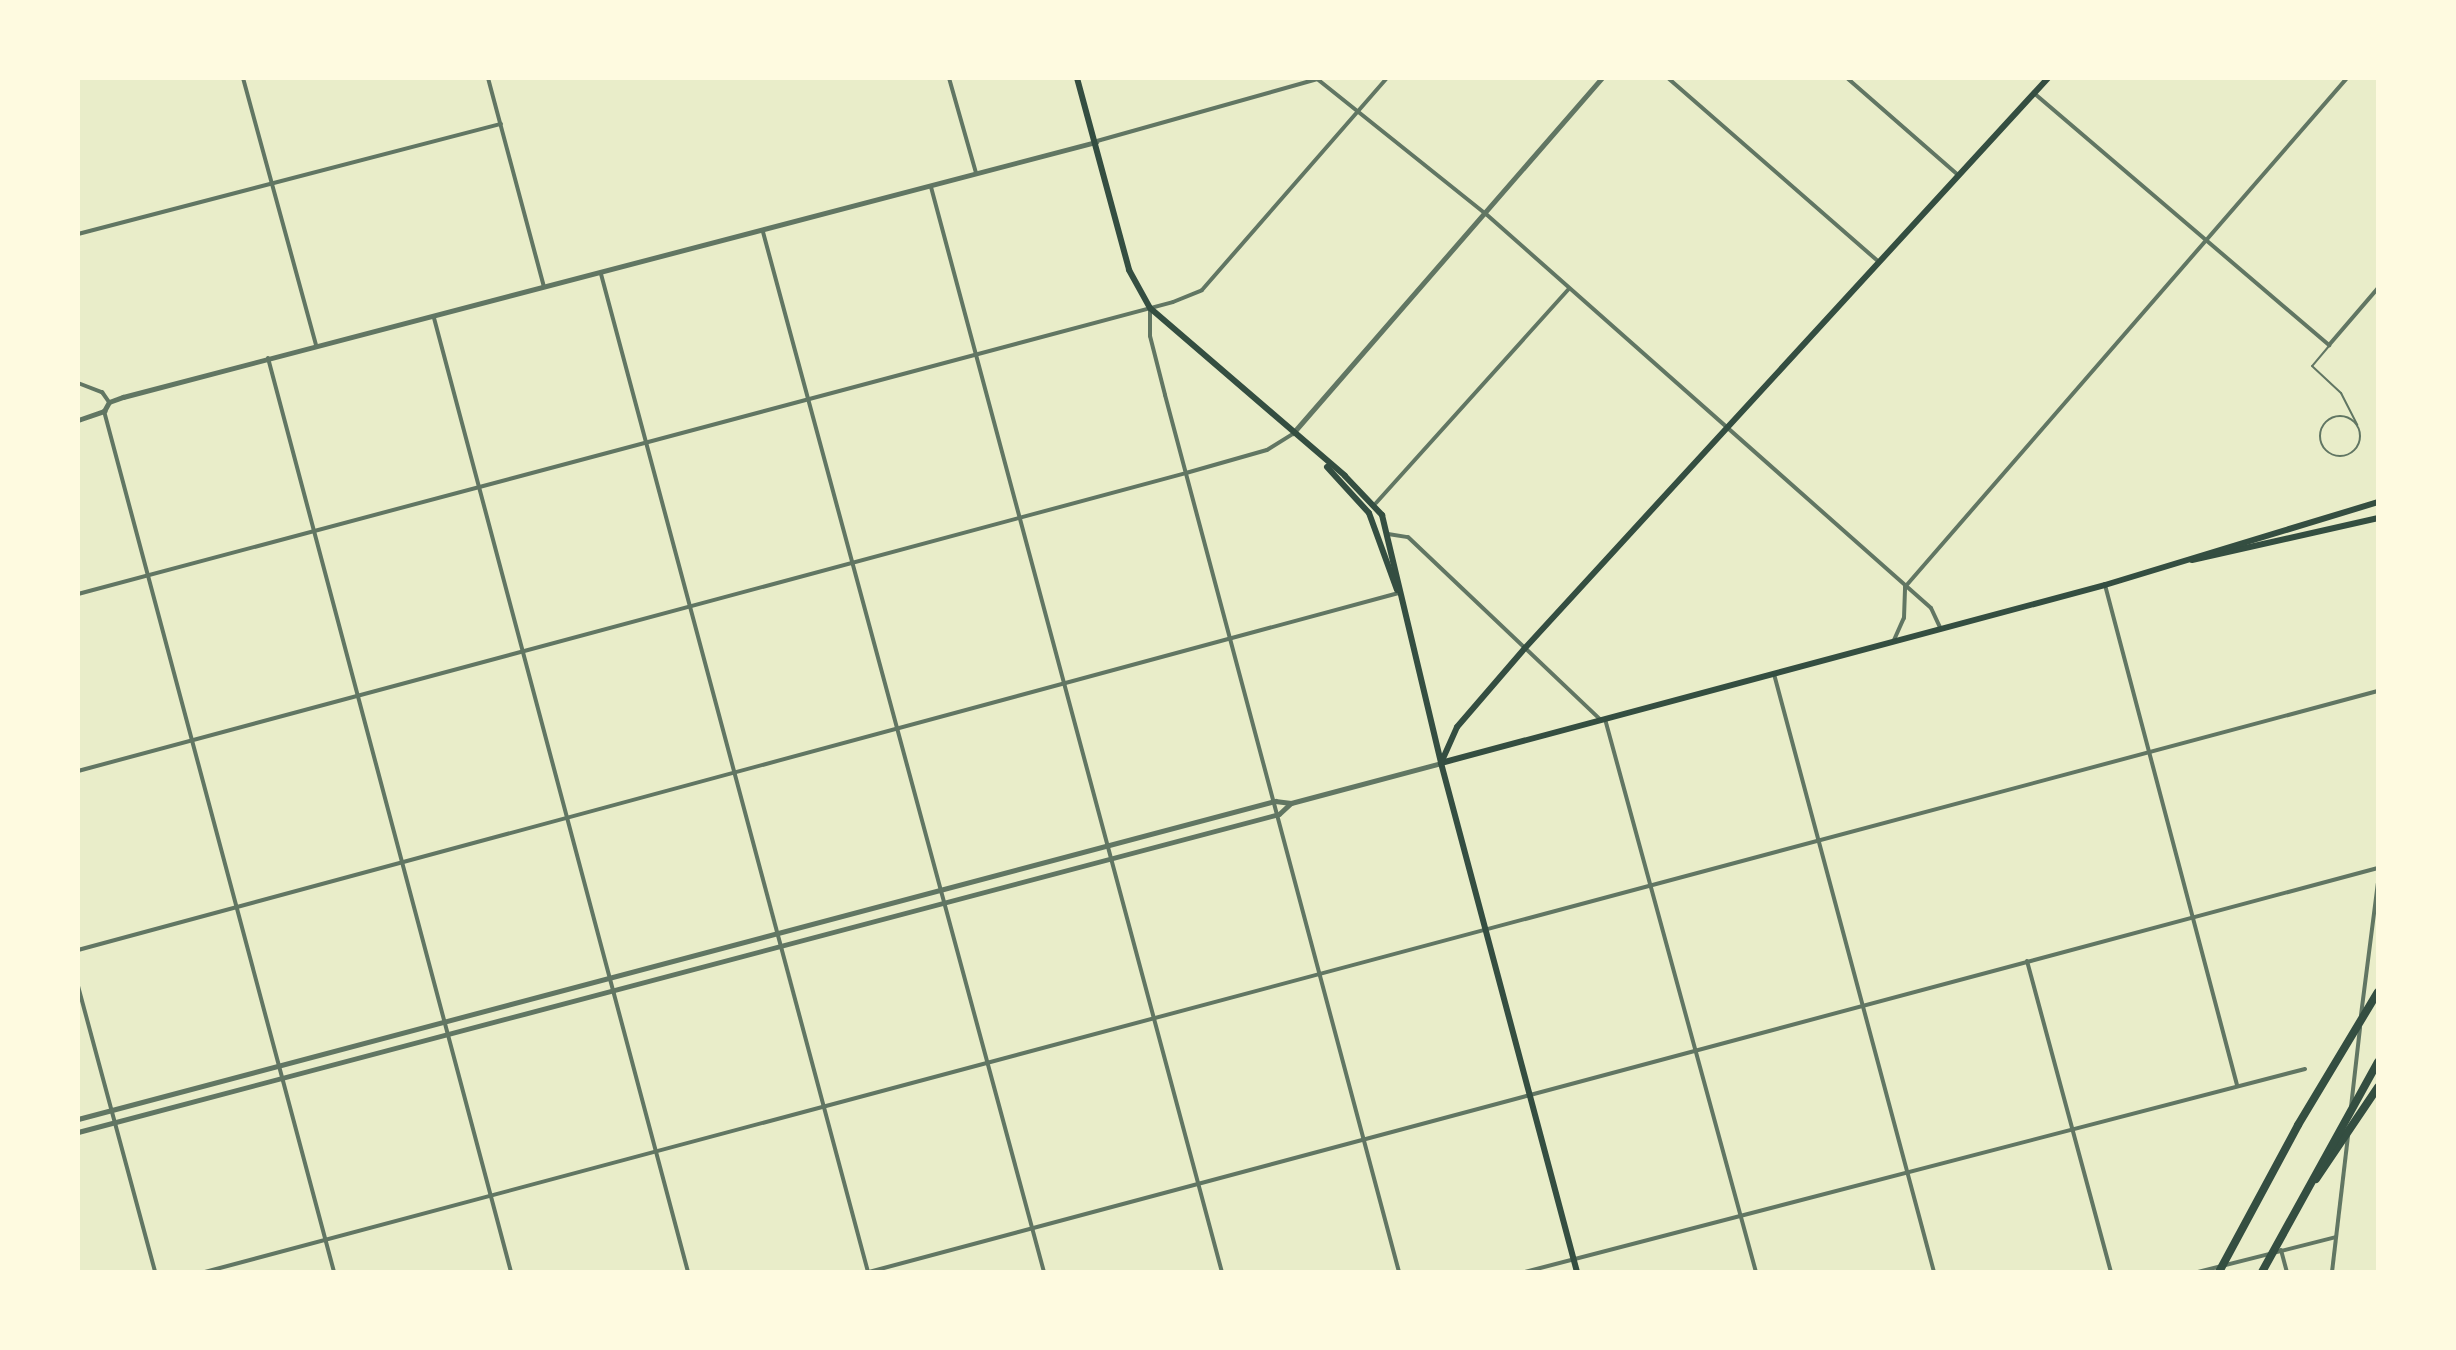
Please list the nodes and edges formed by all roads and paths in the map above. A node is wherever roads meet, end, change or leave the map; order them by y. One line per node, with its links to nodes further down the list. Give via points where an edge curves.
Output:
1 (243, 78): 18 (street)
2 (488, 78): 14 (street)
3 (949, 78): 16 (street)
4 (1077, 78): 15 (main road)
5 (1387, 78): 13 (street)
6 (1602, 78): 20 (street)
7 (1668, 78): 24 (street)
8 (1847, 78): 17 (street)
9 (2048, 78): 12 (main road)
10 (2347, 78): 23 (street)
11 (1316, 79): 13 (street); 15 (street)
12 (2034, 93): 17 (main road); 23 (street)
13 (1358, 112): 20 (street); 29 (street, via 1202,290)
14 (501, 124): 18 (street); 27 (street)
15 (1097, 141): 16 (street); 29 (main road, via 1129,270)
16 (977, 175): 19 (street)
17 (1958, 175): 24 (main road)
18 (272, 184): 22 (street); 31 (street)
19 (931, 187): 21 (street); 33 (street)
20 (1486, 214): 28 (street); 42 (street)
21 (763, 232): 25 (street); 36 (street)
22 (78, 234)
23 (2205, 241): 32 (street); 57 (street)
24 (1879, 262): 41 (main road)
25 (601, 274): 27 (street); 43 (street)
26 (2378, 288): 32 (street)
27 (545, 289): 30 (street)
28 (1569, 289): 41 (street); 48 (street)
29 (1150, 308): 33 (street); 42 (main road); 45 (street, via 1150,336)
30 (434, 318): 31 (street); 46 (street)
31 (316, 345): 34 (street)
32 (2329, 345): 40 (lane, via 2312,366 2341,393)
33 (977, 354): 36 (street); 49 (street)
34 (268, 358): 37 (street); 51 (street)
35 (78, 383): 37 (street, via 102,392)
36 (812, 398): 43 (street); 53 (street)
37 (109, 402): 38 (street)
38 (104, 411): 39 (street); 55 (street)
39 (78, 420)
40 (2357, 426): 40 (lane, via 2339,416 2326,422 2320,434 2324,449 2339,456 2354,451)
41 (1725, 429): 57 (street); 64 (main road)
42 (1293, 434): 44 (main road); 45 (street, via 1267,450)
43 (645, 444): 46 (street); 60 (street)
44 (1323, 462): 48 (main road); 58 (main road, via 1369,513)
45 (1186, 473): 49 (street); 62 (street)
46 (480, 487): 51 (street); 65 (street)
47 (2378, 502): 54 (main road)
48 (1376, 503): 52 (main road)
49 (1020, 517): 53 (street); 67 (street)
50 (2378, 518): 54 (main road)
51 (313, 531): 55 (street); 69 (street)
52 (1388, 534): 58 (main road); 64 (street, via 1408,537)
53 (855, 562): 60 (street); 71 (street)
54 (2176, 563): 56 (main road)
55 (146, 575): 59 (street); 72 (street)
56 (2105, 585): 61 (main road); 73 (street)
57 (1905, 587): 61 (street, via 1931,608); 63 (street, via 1904,618)
58 (1398, 593): 62 (street); 74 (main road)
59 (78, 594)
60 (690, 607): 65 (street); 76 (street)
61 (1941, 629): 63 (main road)
62 (1230, 636): 67 (street); 77 (street)
63 (1893, 642): 66 (main road)
64 (1525, 648): 70 (street); 74 (main road, via 1457,727)
65 (524, 651): 69 (street); 80 (street)
66 (1774, 674): 70 (main road); 81 (street)
67 (1066, 682): 71 (street); 82 (street)
68 (2378, 691): 73 (street)
69 (358, 697): 72 (street); 84 (street)
70 (1603, 720): 74 (main road); 86 (street)
71 (899, 727): 76 (street); 88 (street)
72 (193, 741): 75 (street); 90 (street)
73 (2151, 753): 81 (street); 91 (street)
74 (1441, 763): 78 (street); 92 (main road)
75 (78, 771)
76 (733, 772): 80 (street); 93 (street)
77 (1275, 801): 78 (street); 79 (street); 82 (street)
78 (1291, 803): 79 (street)
79 (1279, 814): 83 (street); 97 (street)
80 (568, 817): 84 (street); 98 (street)
81 (1819, 839): 86 (street); 102 (street)
82 (1108, 844): 83 (street); 88 (street)
83 (1112, 857): 89 (street); 103 (street)
84 (401, 864): 90 (street); 104 (street)
85 (2378, 868): 91 (street)
86 (1652, 882): 92 (street); 106 (street)
87 (2378, 883): 129 (street)
88 (941, 889): 89 (street); 93 (street)
89 (944, 903): 94 (street); 108 (street)
90 (237, 908): 95 (street); 109 (street)
91 (2194, 917): 96 (street); 112 (street)
92 (1485, 928): 97 (street); 114 (main road)
93 (777, 933): 94 (street); 98 (street)
94 (780, 945): 100 (street); 115 (street)
95 (78, 950)
96 (2027, 961): 102 (street); 119 (street)
97 (1320, 973): 103 (street); 121 (street)
98 (611, 977): 100 (street); 104 (street)
99 (78, 986): 116 (street)
100 (615, 991): 105 (street); 122 (street)
101 (2378, 992): 148 (highway)
102 (1862, 1006): 106 (street); 123 (street)
103 (1155, 1017): 108 (street); 124 (street)
104 (445, 1021): 105 (street); 109 (street)
105 (448, 1034): 111 (street); 125 (street)
106 (1698, 1049): 114 (street); 126 (street)
107 (2378, 1062): 127 (highway)
108 (987, 1063): 115 (street); 128 (street)
109 (277, 1066): 111 (street); 116 (street)
110 (2305, 1069): 112 (street)
111 (280, 1077): 118 (street); 130 (street)
112 (2237, 1085): 119 (street)
113 (2378, 1087): 127 (highway)
114 (1530, 1094): 121 (street); 132 (main road)
115 (824, 1105): 122 (street); 138 (street)
116 (114, 1110): 117 (street); 118 (street)
117 (78, 1119)
118 (117, 1122): 120 (street); 133 (street)
119 (2073, 1128): 123 (street); 146 (street)
120 (78, 1132)
121 (1365, 1139): 124 (street); 141 (street)
122 (655, 1149): 125 (street); 137 (street)
123 (1906, 1172): 126 (street); 145 (street)
124 (1198, 1184): 128 (street); 140 (street)
125 (491, 1193): 130 (street); 136 (street)
126 (1741, 1215): 132 (street); 144 (street)
127 (2289, 1219): 149 (highway)
128 (1032, 1228): 138 (street); 139 (street)
129 (2336, 1237): 131 (street); 151 (street)
130 (326, 1239): 134 (street); 135 (street)
131 (2281, 1250): 147 (street); 150 (street)
132 (1574, 1259): 142 (street); 143 (main road)
133 (155, 1272)
134 (205, 1272)
135 (334, 1272)
136 (511, 1272)
137 (688, 1272)
138 (868, 1272)
139 (1044, 1272)
140 (1222, 1272)
141 (1399, 1272)
142 (1525, 1272)
143 (1577, 1272)
144 (1756, 1272)
145 (1934, 1272)
146 (2111, 1272)
147 (2198, 1272)
148 (2219, 1272)
149 (2262, 1272)
150 (2287, 1272)
151 (2332, 1272)

